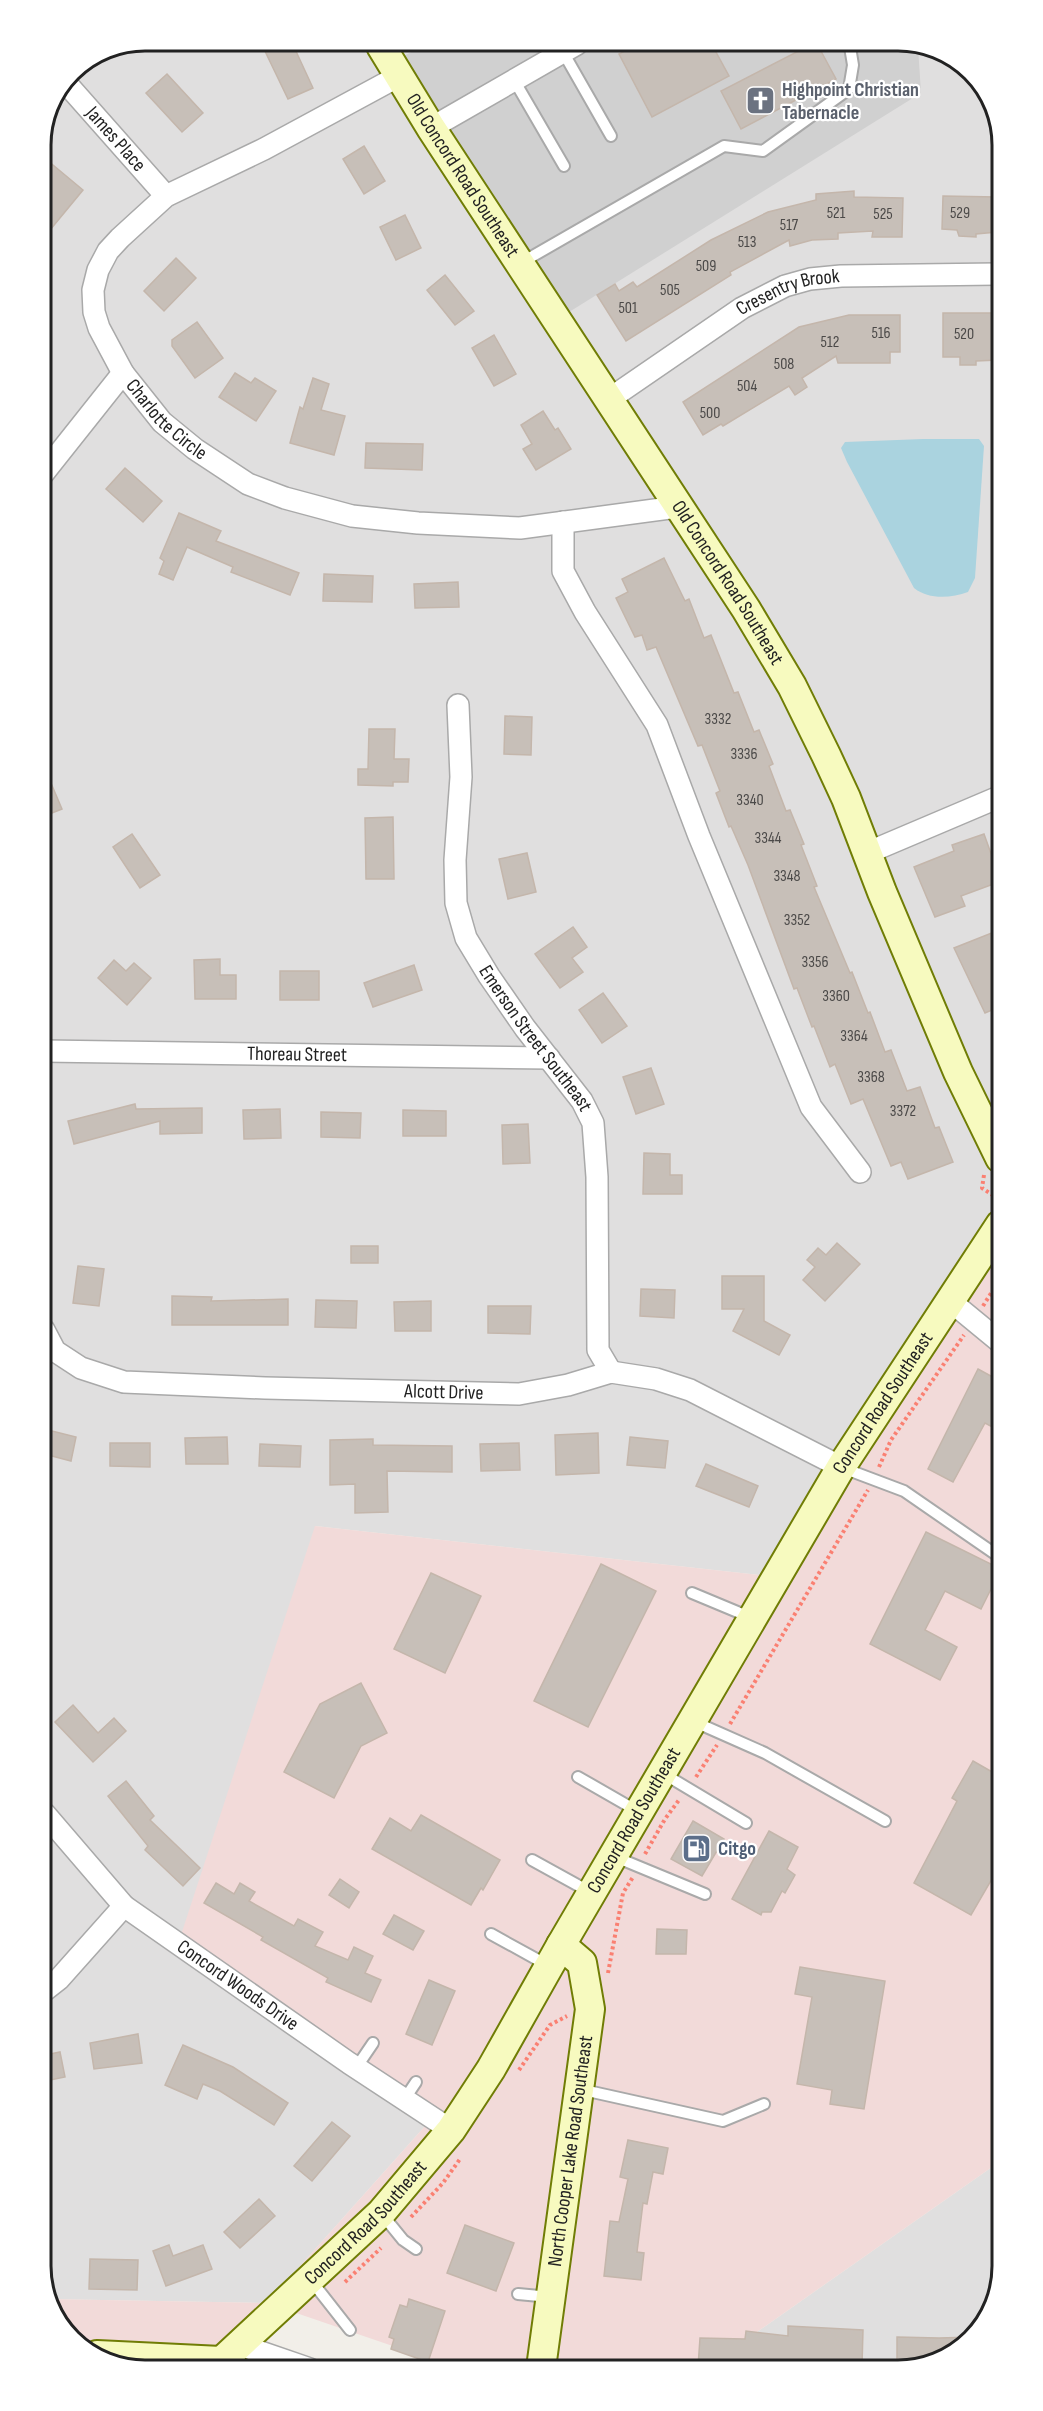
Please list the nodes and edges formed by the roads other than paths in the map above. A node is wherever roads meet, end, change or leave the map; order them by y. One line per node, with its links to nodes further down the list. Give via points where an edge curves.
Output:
1 (384, 51): 5 (street, Old Concord Road Southeast)
2 (565, 51): 6 (street)
3 (571, 51): 9 (lane)
4 (851, 51): 12 (lane, via 849,89 762,151 724,146)
5 (399, 76): 8 (street, Old Concord Road Southeast); 11 (street, Charlotte Circle, via 264,149)
6 (514, 80): 8 (street); 10 (lane)
7 (70, 88): 11 (street, James Place)
8 (430, 128): 12 (street, Old Concord Road Southeast)
9 (611, 136)
10 (564, 166)
11 (166, 196): 14 (street, Charlotte Circle, via 108,250 93,290 99,328)
12 (519, 264): 15 (street, Old Concord Road Southeast)
13 (992, 274): 15 (street, Cresentry Brook, via 841,276 785,286 742,308)
14 (123, 373): 16 (street); 18 (street, Charlotte Circle, via 162,422 195,449 248,484 285,498 352,516 418,523 520,528)
15 (608, 400): 17 (street, Old Concord Road Southeast)
16 (51, 464)
17 (677, 507): 18 (street, Charlotte Circle); 21 (street, Old Concord Road Southeast, via 741,601 792,686 846,798)
18 (563, 522): 25 (street, via 563,571 657,725 811,1107)
19 (458, 705): 23 (street, Emerson Street Southeast, via 461,777 456,903 466,938)
20 (992, 800): 21 (street)
21 (867, 853): 24 (street, Old Concord Road Southeast, via 969,1099)
22 (51, 1051): 23 (street, Thoreau Street)
23 (549, 1058): 30 (street, Emerson Street Southeast, via 582,1101 593,1123 598,1350)
24 (992, 1143)
25 (860, 1172)
26 (992, 1240): 27 (street, Concord Road Southeast)
27 (949, 1300): 28 (street); 31 (street, Concord Road Southeast)
28 (992, 1335)
29 (51, 1343): 30 (street, Alcott Drive, via 55,1351 81,1368 124,1382 519,1394)
30 (610, 1372): 31 (street, Alcott Drive, via 656,1379 690,1390)
31 (841, 1467): 32 (lane, via 904,1491); 34 (street, Concord Road Southeast)
32 (992, 1552)
33 (692, 1593): 34 (lane)
34 (753, 1618): 35 (street, Concord Road Southeast)
35 (693, 1721): 36 (street, Concord Road Southeast); 40 (lane, via 765,1753)
36 (662, 1772): 38 (street, Concord Road Southeast); 41 (lane)
37 (578, 1778): 38 (lane)
38 (639, 1812): 42 (street, Concord Road Southeast)
39 (51, 1821): 46 (street, Concord Woods Drive)
40 (885, 1821)
41 (746, 1823)
42 (613, 1856): 44 (street, Concord Road Southeast); 45 (lane)
43 (532, 1860): 44 (lane)
44 (592, 1893): 48 (street, Concord Road Southeast)
45 (705, 1894)
46 (124, 1906): 49 (street); 51 (street, Concord Woods Drive)
47 (491, 1934): 48 (lane)
48 (555, 1955): 52 (street, North Cooper Lake Road Southeast, via 582,1963 590,2009); 54 (street, Concord Road Southeast, via 491,2069)
49 (51, 1985)
50 (373, 2043): 51 (lane)
51 (356, 2068): 54 (street, Concord Woods Drive, via 410,2091)
52 (579, 2089): 53 (lane, via 723,2121); 59 (street, North Cooper Lake Road Southeast)
53 (764, 2104)
54 (451, 2130): 55 (street, Concord Road Southeast)
55 (381, 2213): 56 (lane, via 403,2240); 57 (street, Concord Road Southeast)
56 (416, 2249)
57 (310, 2279): 60 (lane); 62 (street, Concord Road Southeast)
58 (518, 2294): 59 (lane)
59 (551, 2297): 63 (street, North Cooper Lake Road Southeast)
60 (350, 2330)
61 (118, 2356): 62 (street)
62 (224, 2359)
63 (542, 2360)

